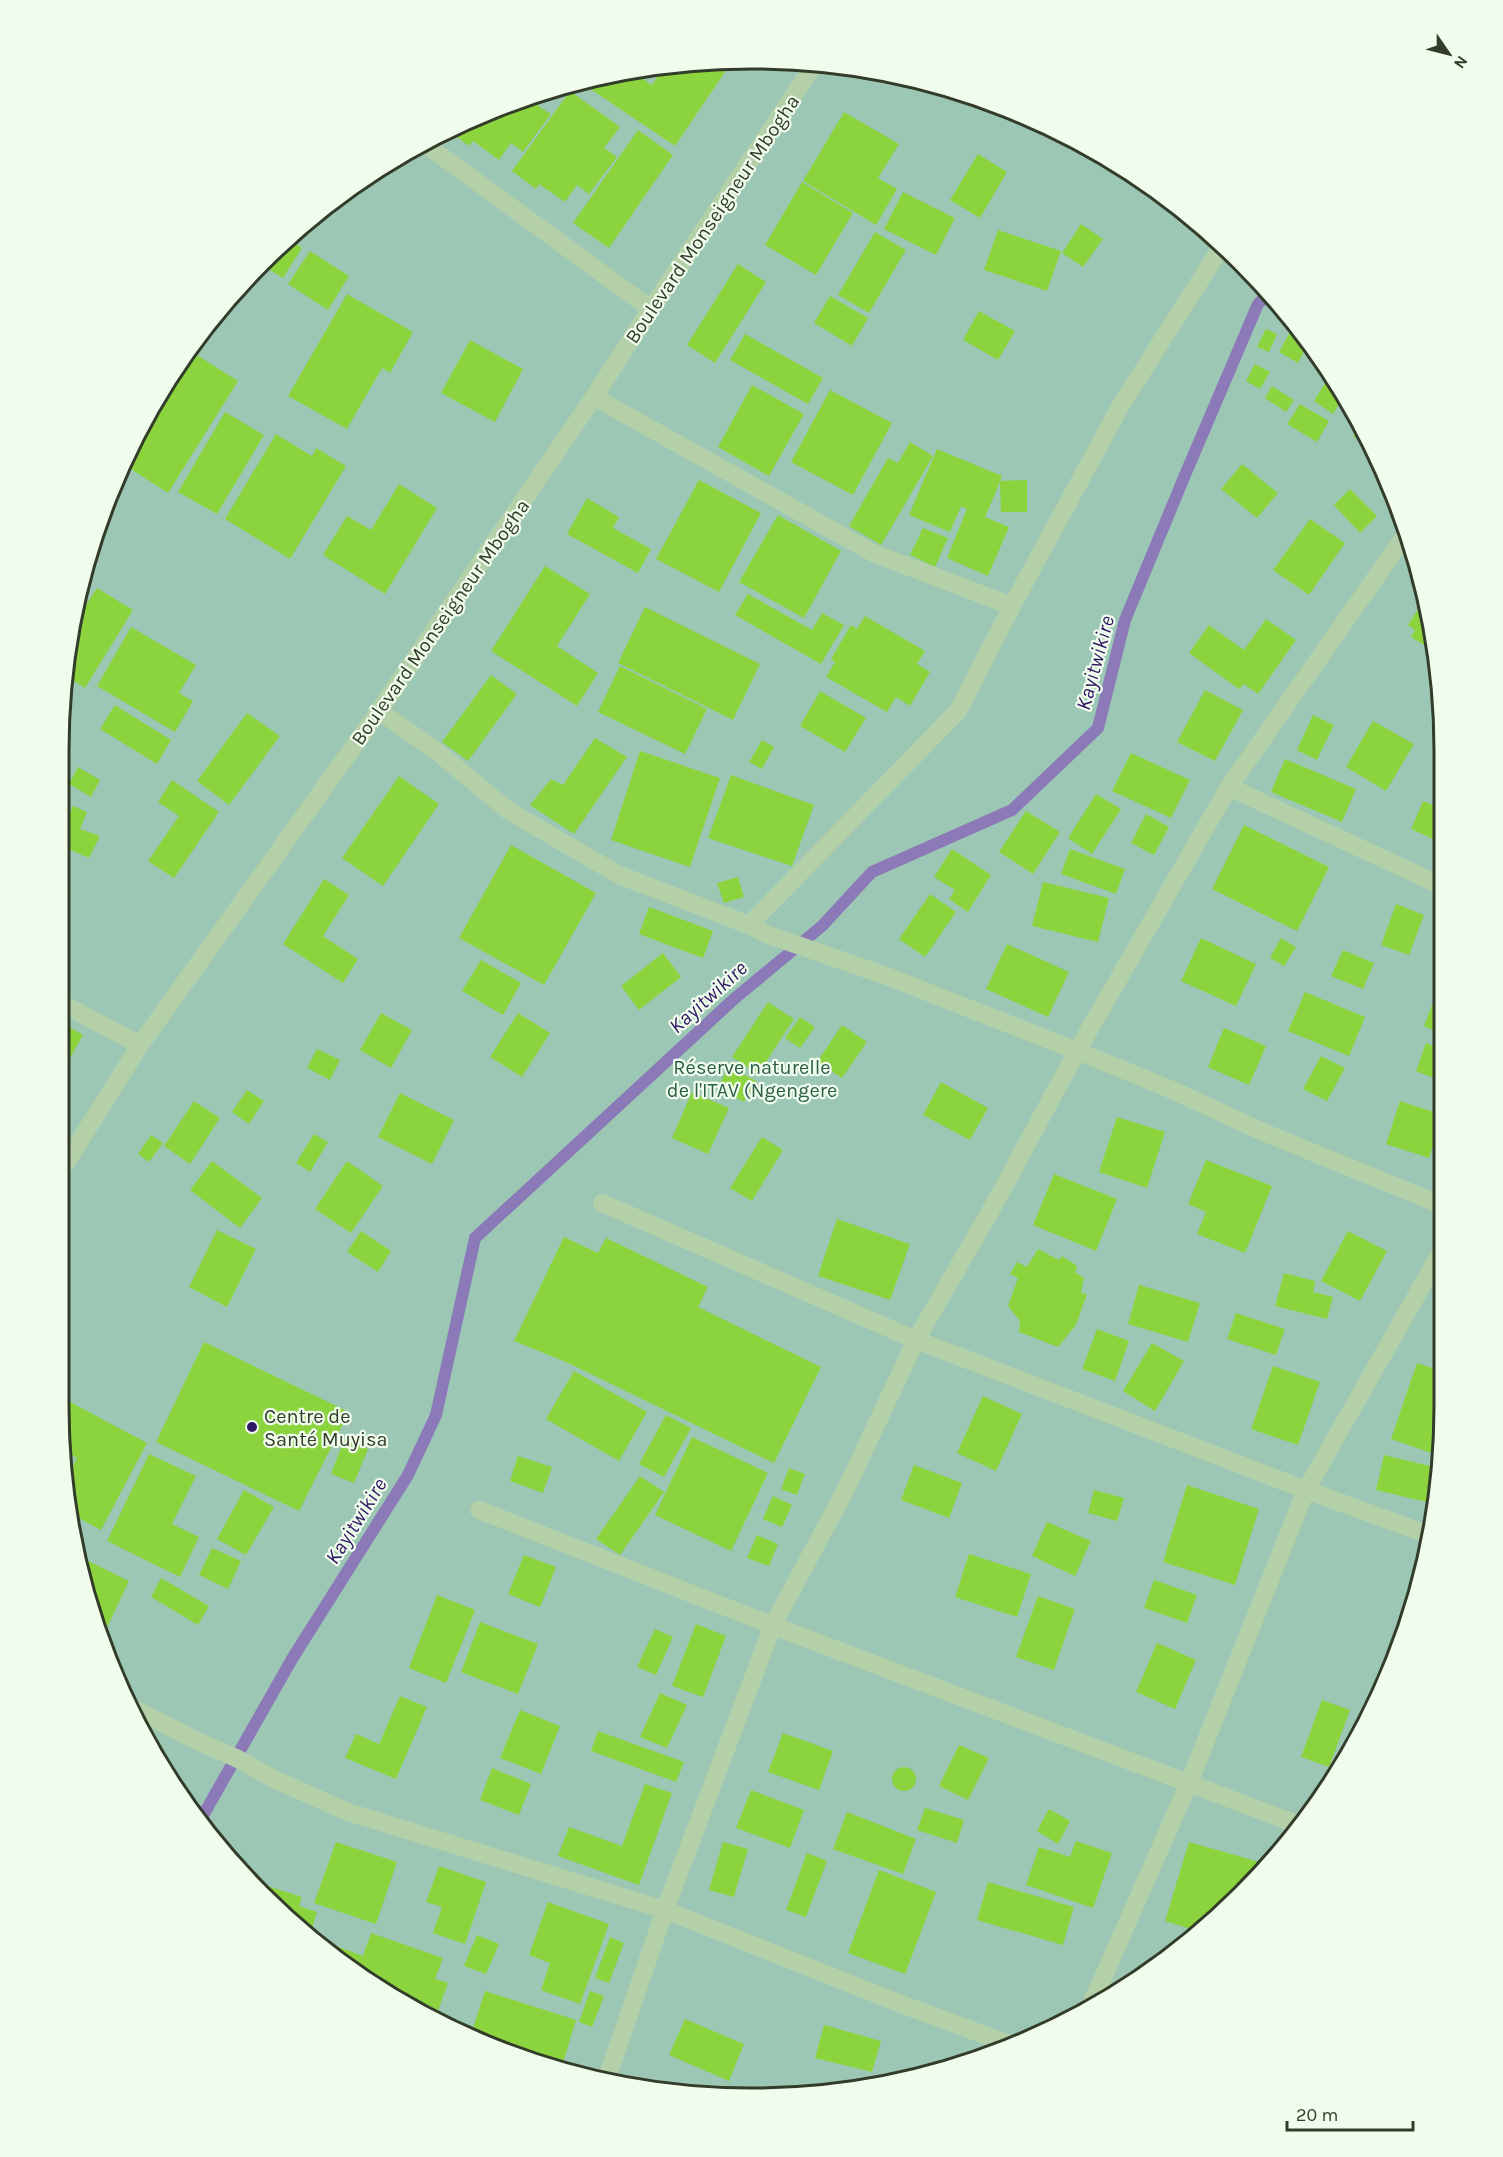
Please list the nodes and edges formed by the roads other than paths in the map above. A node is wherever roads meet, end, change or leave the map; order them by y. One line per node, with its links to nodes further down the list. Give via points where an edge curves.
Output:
1 (810, 72): 4 (street, Boulevard Monseigneur Mbogha)
2 (431, 149): 4 (street)
3 (1218, 253): 7 (street, via 1121,405)
4 (651, 309): 5 (street, Boulevard Monseigneur Mbogha)
5 (594, 397): 7 (street, via 873,553); 8 (street, Boulevard Monseigneur Mbogha)
6 (1401, 541): 9 (street)
7 (1012, 606): 11 (street, via 958,711)
8 (379, 711): 11 (street, via 435,750 509,811 619,875); 13 (street, Boulevard Monseigneur Mbogha)
9 (1229, 788): 10 (street); 14 (street)
10 (1434, 882)
11 (749, 925): 14 (street)
12 (69, 1008): 13 (street)
13 (140, 1045): 15 (street, Boulevard Monseigneur Mbogha)
14 (1077, 1051): 16 (street); 19 (street)
15 (69, 1157)
16 (1434, 1202)
17 (602, 1203): 19 (street)
18 (1434, 1265): 20 (street)
19 (916, 1340): 20 (street); 23 (street, via 845,1491)
20 (1306, 1490): 22 (street); 25 (street)
21 (478, 1510): 23 (street)
22 (1422, 1532)
23 (773, 1626): 25 (street); 27 (street)
24 (142, 1712): 27 (street, via 348,1812)
25 (1189, 1783): 26 (street); 28 (street)
26 (1291, 1823)
27 (665, 1910): 29 (street); 30 (street)
28 (1095, 1996)
29 (1000, 2041)
30 (609, 2073)

